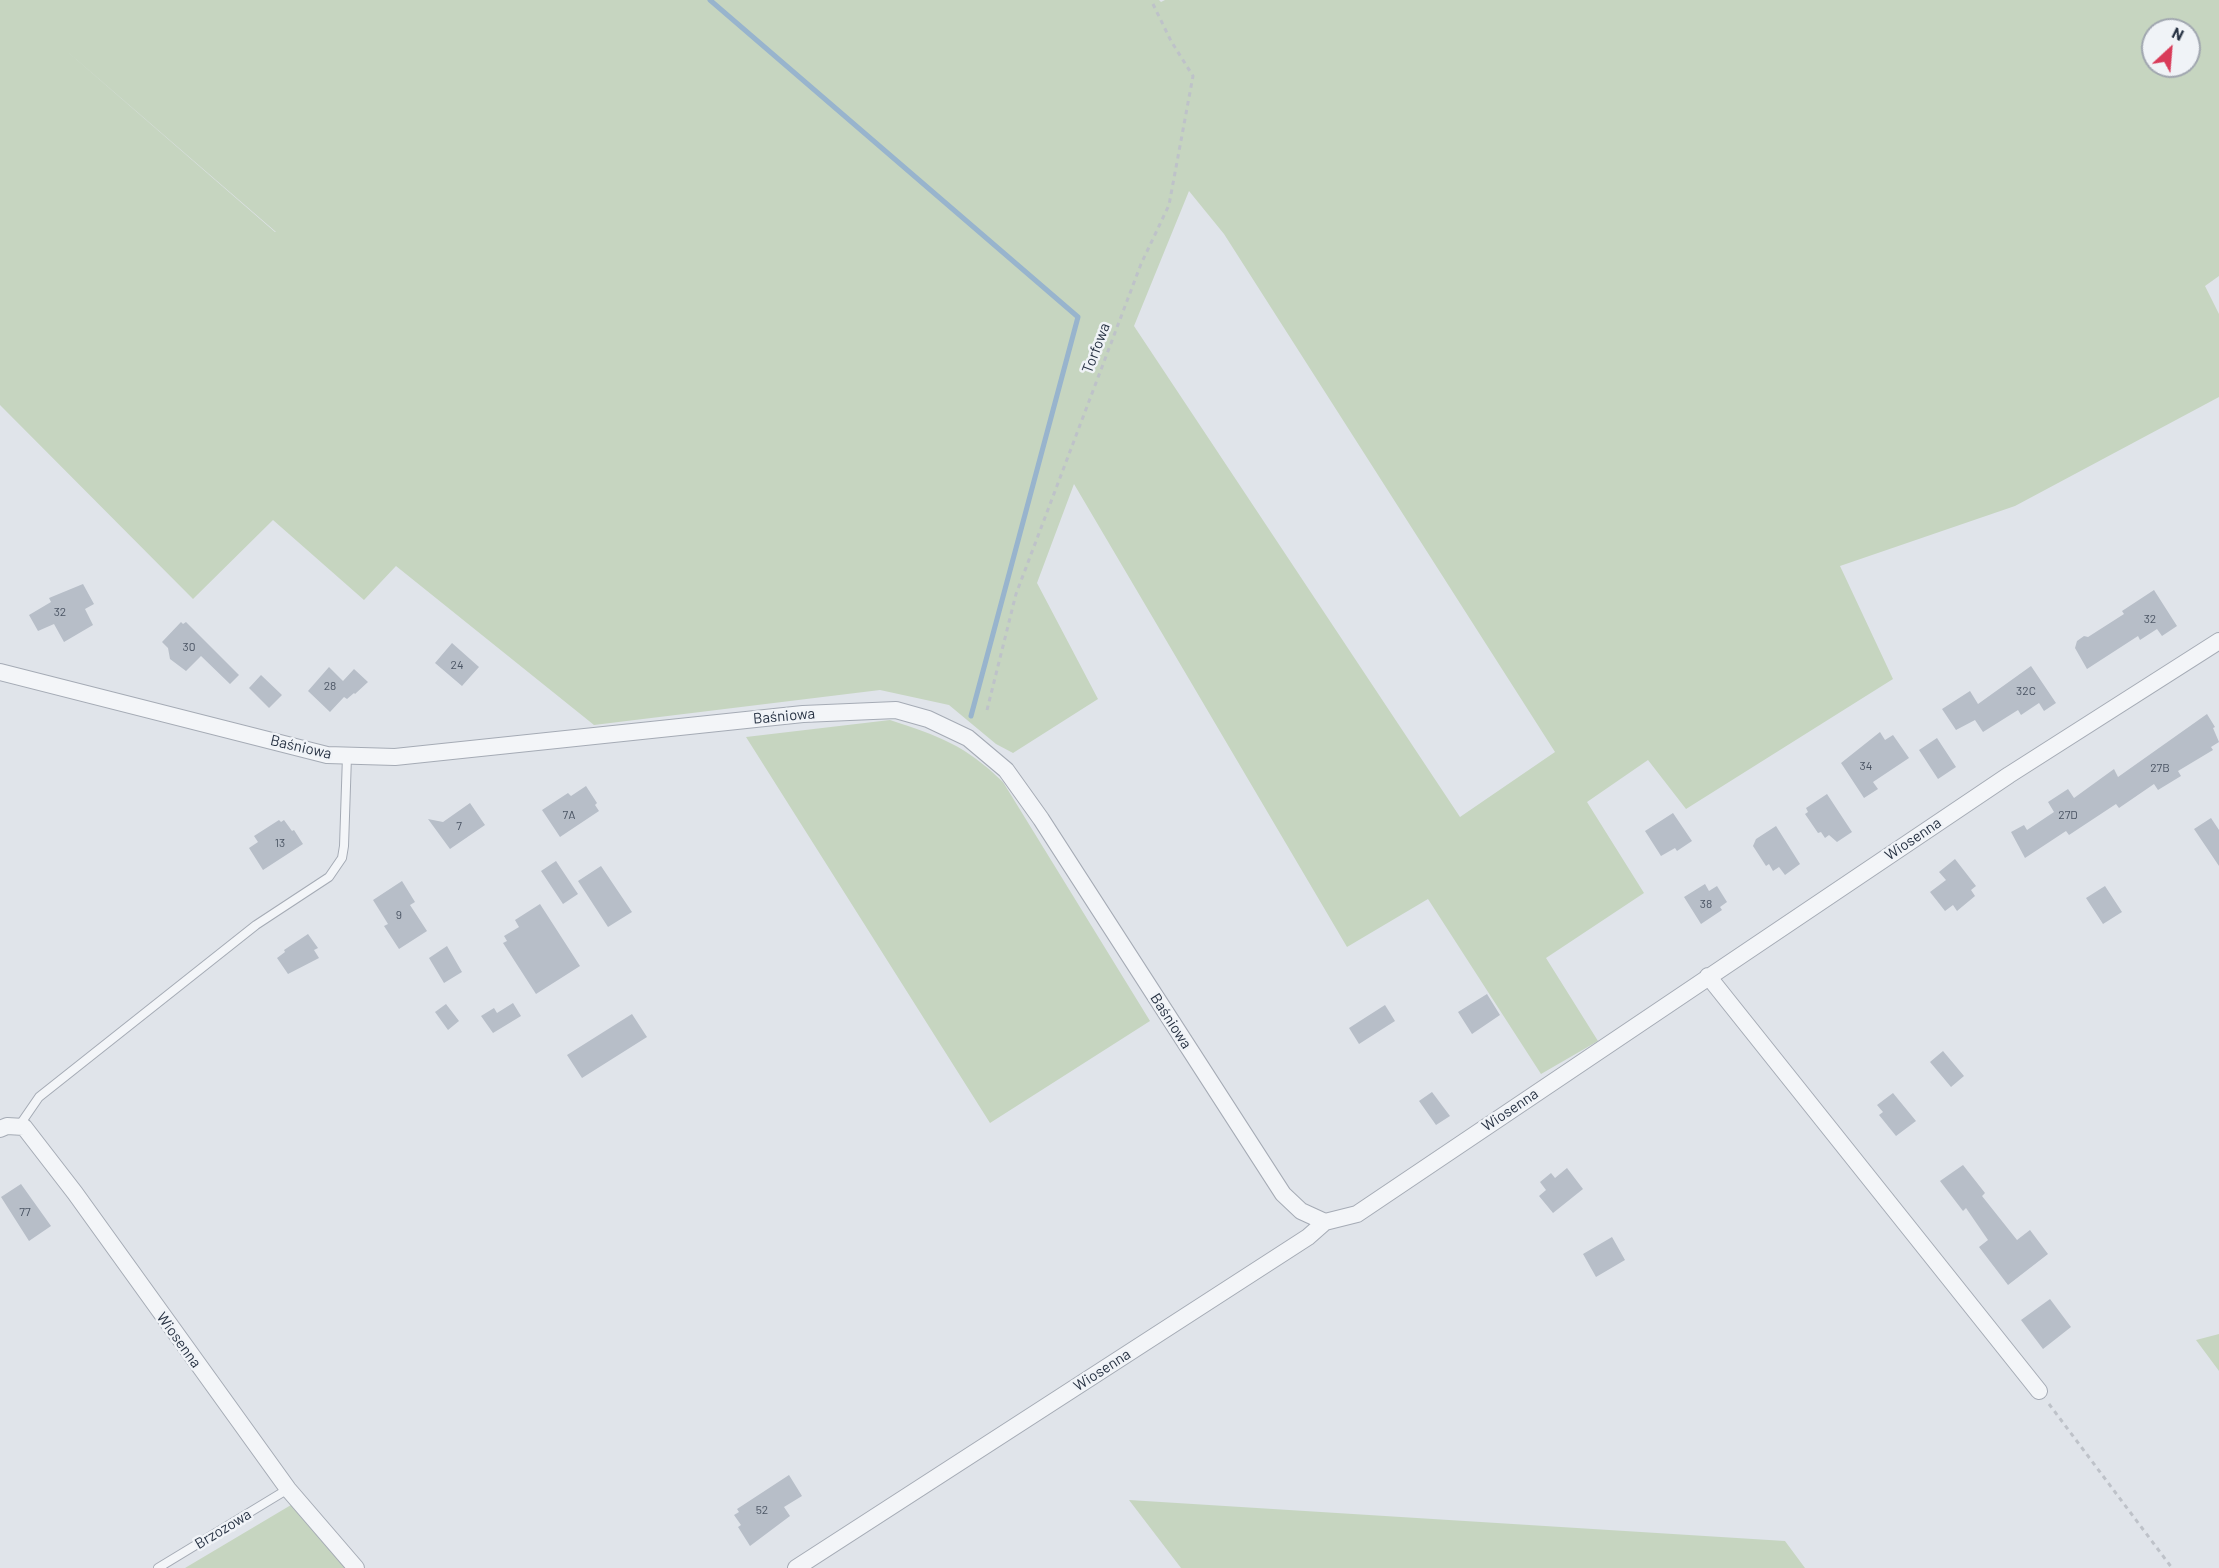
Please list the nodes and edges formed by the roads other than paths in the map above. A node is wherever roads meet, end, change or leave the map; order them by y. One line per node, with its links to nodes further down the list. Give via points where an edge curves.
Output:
1 (2219, 641): 4 (street, Wiosenna, via 2009,775)
2 (0, 672): 3 (street, Baśniowa, via 327,755)
3 (347, 756): 5 (lane, via 344,846 342,858 329,877 256,925 39,1097); 7 (street, Baśniowa, via 395,757 803,714 896,710 928,719 968,738 1005,770 1041,819 1283,1194 1301,1211)
4 (1708, 976): 7 (street, Wiosenna, via 1357,1214); 8 (street)
5 (18, 1127): 6 (street); 9 (street, Wiosenna, via 24,1127 75,1193)
6 (0, 1129)
7 (1325, 1222): 12 (street, Wiosenna, via 1308,1237)
8 (2038, 1391)
9 (288, 1489): 10 (lane, Brzozowa); 11 (street, Wiosenna)
10 (158, 1568)
11 (356, 1568)
12 (796, 1568)

